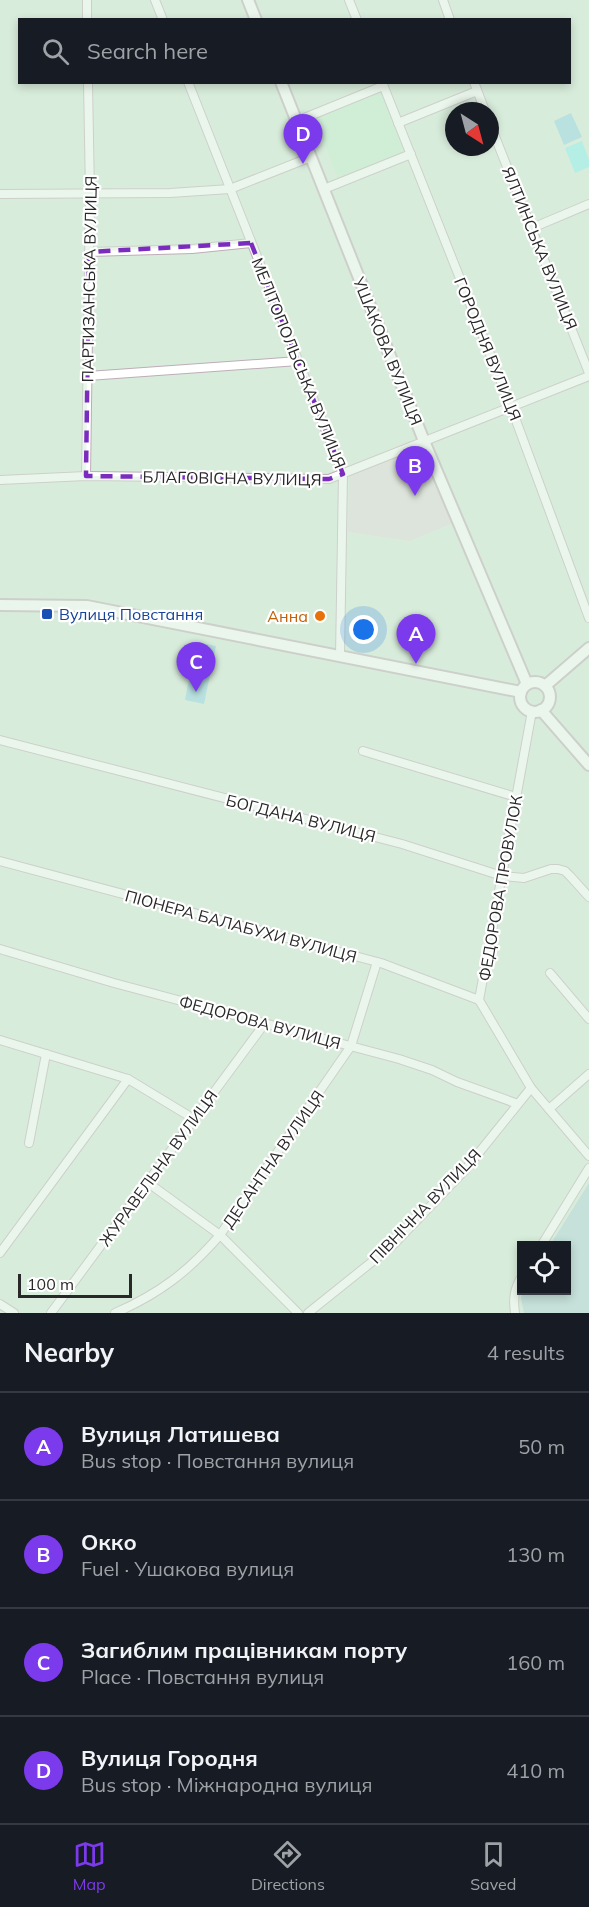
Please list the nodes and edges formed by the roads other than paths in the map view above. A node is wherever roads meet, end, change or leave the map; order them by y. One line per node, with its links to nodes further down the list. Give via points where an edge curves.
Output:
1 (87, 0): 6 (street)
2 (155, 0): 7 (street)
3 (248, 0): 8 (street)
4 (349, 0): 9 (street)
5 (443, 0): 10 (street)
6 (87, 18)
7 (162, 18)
8 (255, 18)
9 (356, 18)
10 (449, 18)
11 (88, 84): 25 (street, ПАРТИЗАНСЬКА ВУЛИЦЯ)
12 (189, 84): 22 (street, МЕЛІТОПОЛЬСЬКА ВУЛИЦЯ)
13 (282, 84): 17 (street, УШАКОВА ВУЛИЦЯ)
14 (382, 84): 17 (street); 18 (street, ГОРОДНЯ ВУЛИЦЯ)
15 (475, 87): 16 (street); 18 (street)
16 (481, 102)
17 (297, 121): 21 (street, УШАКОВА ВУЛИЦЯ)
18 (398, 123): 20 (street, ГОРОДНЯ ВУЛИЦЯ)
19 (499, 146): 27 (street, ЯЛТИНСЬКА ВУЛИЦЯ)
20 (411, 154): 23 (street); 33 (street, ГОРОДНЯ ВУЛИЦЯ)
21 (311, 157): 22 (street); 23 (street, УШАКОВА ВУЛИЦЯ)
22 (230, 189): 25 (street); 28 (street, МЕЛІТОПОЛЬСЬКА ВУЛИЦЯ)
23 (324, 189): 34 (street, УШАКОВА ВУЛИЦЯ)
24 (0, 194): 25 (street)
25 (90, 194): 29 (street, ПАРТИЗАНСЬКА ВУЛИЦЯ)
26 (589, 204): 27 (street)
27 (532, 228): 31 (street, ЯЛТИНСЬКА ВУЛИЦЯ)
28 (252, 243): 29 (street); 30 (street, МЕЛІТОПОЛЬСЬКА ВУЛИЦЯ)
29 (89, 252): 32 (street, ПАРТИЗАНСЬКА ВУЛИЦЯ)
30 (298, 361): 32 (street); 35 (street, МЕЛІТОПОЛЬСЬКА ВУЛИЦЯ)
31 (589, 374): 33 (street, БЛАГОВІСНА ВУЛИЦЯ)
32 (88, 376): 36 (street, ПАРТИЗАНСЬКА ВУЛИЦЯ)
33 (511, 406): 34 (street, БЛАГОВІСНА ВУЛИЦЯ); 39 (street, ГОРОДНЯ ВУЛИЦЯ)
34 (424, 441): 35 (street, БЛАГОВІСНА ВУЛИЦЯ); 43 (street, УШАКОВА ВУЛИЦЯ)
35 (343, 474): 36 (street, БЛАГОВІСНА ВУЛИЦЯ, via 329,479); 41 (street, МЕЛІТОПОЛЬСЬКА ВУЛИЦЯ)
36 (86, 476): 37 (street, БЛАГОВІСНА ВУЛИЦЯ)
37 (0, 480)
38 (0, 605): 41 (street, via 87,606)
39 (589, 618)
40 (589, 648): 42 (street)
41 (340, 656): 43 (street)
42 (545, 686): 43 (street, via 533,682); 44 (street, via 549,702)
43 (524, 688): 44 (street, via 522,704)
44 (537, 711): 47 (street); 48 (street, ФЕДОРОВА ПРОВУЛОК)
45 (0, 740): 50 (street, БОГДАНА ВУЛИЦЯ, via 402,844)
46 (363, 751): 48 (street)
47 (589, 765)
48 (516, 797): 50 (street, ФЕДОРОВА ПРОВУЛОК)
49 (0, 861): 53 (street, ПІОНЕРА БАЛАБУХИ ВУЛИЦЯ)
50 (502, 876): 51 (street, БОГДАНА ВУЛИЦЯ, via 524,878 558,868); 55 (street, ФЕДОРОВА ПРОВУЛОК)
51 (589, 897)
52 (0, 949): 57 (street, ФЕДОРОВА ВУЛИЦЯ)
53 (377, 962): 55 (street, ПІОНЕРА БАЛАБУХИ ВУЛИЦЯ); 59 (street, ДЕСАНТНА ВУЛИЦЯ)
54 (550, 973): 56 (street)
55 (479, 1000): 63 (street, ФЕДОРОВА ПРОВУЛОК)
56 (589, 1020)
57 (264, 1023): 59 (street, ФЕДОРОВА ВУЛИЦЯ); 66 (street, ЖУРАВЕЛЬНА ВУЛИЦЯ)
58 (0, 1040): 60 (street)
59 (351, 1046): 64 (street, ФЕДОРОВА ВУЛИЦЯ, via 432,1070); 71 (street, ДЕСАНТНА ВУЛИЦЯ)
60 (46, 1054): 62 (street); 67 (street)
61 (589, 1074): 65 (street)
62 (128, 1078): 66 (street); 73 (street)
63 (531, 1088): 64 (street, ПІВНІЧНА ВУЛИЦЯ); 65 (street)
64 (518, 1104): 80 (street, ПІВНІЧНА ВУЛИЦЯ, via 465,1170 393,1245)
65 (549, 1109): 68 (street)
66 (194, 1119): 70 (street, ЖУРАВЕЛЬНА ВУЛИЦЯ)
67 (29, 1143)
68 (589, 1156)
69 (589, 1168): 72 (street)
70 (147, 1182): 71 (street); 77 (street, ЖУРАВЕЛЬНА ВУЛИЦЯ)
71 (220, 1235): 78 (street, ДЕСАНТНА ВУЛИЦЯ, via 177,1278); 79 (street)
72 (543, 1241)
73 (0, 1253)
74 (517, 1284): 81 (street)
75 (0, 1304): 76 (street)
76 (14, 1313)
77 (51, 1313)
78 (115, 1313)
79 (298, 1313)
80 (308, 1313)
81 (515, 1313)

